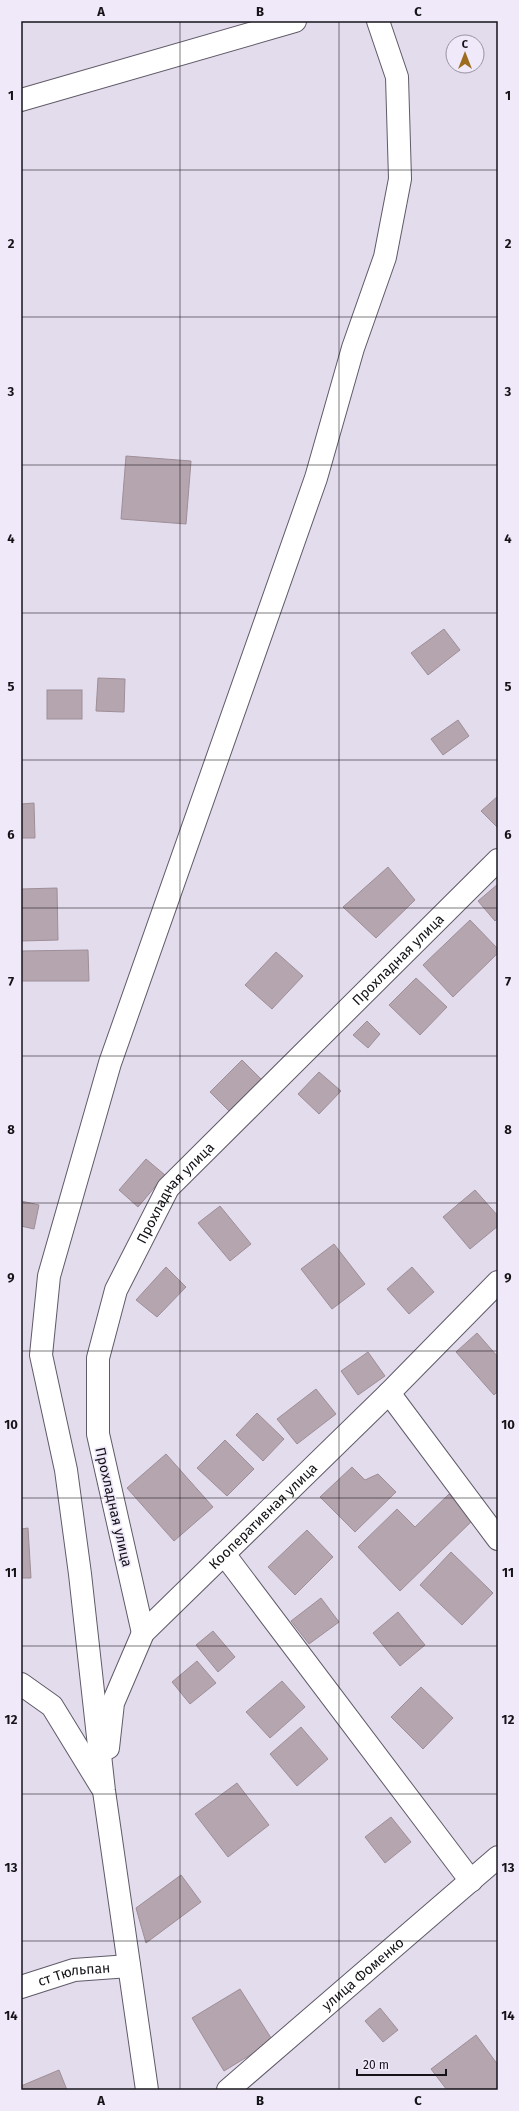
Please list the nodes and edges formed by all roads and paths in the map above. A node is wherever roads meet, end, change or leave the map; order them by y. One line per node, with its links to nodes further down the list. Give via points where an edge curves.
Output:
1 (295, 21): 3 (street)
2 (378, 21): 11 (street, via 397,77 400,179 385,257 353,348 316,478 110,1063 49,1276 41,1355 66,1470)
3 (21, 100)
4 (498, 860): 9 (street, Прохладная улица, via 168,1188 116,1290 98,1358 98,1434)
5 (498, 1282): 6 (street, Кооперативная улица)
6 (389, 1393): 7 (street); 8 (street, Кооперативная улица)
7 (498, 1539)
8 (224, 1554): 9 (street, Кооперативная улица); 13 (street)
9 (143, 1632): 11 (street, Кооперативная улица, via 113,1703)
10 (21, 1684): 11 (street, via 52,1706)
11 (104, 1790): 14 (street)
12 (498, 1857): 13 (street, улица Фоменко)
13 (471, 1881): 17 (street, улица Фоменко)
14 (129, 1966): 15 (street, ст Тюльпан, via 74,1970); 16 (street)
15 (21, 1987)
16 (147, 2090)
17 (228, 2090)

